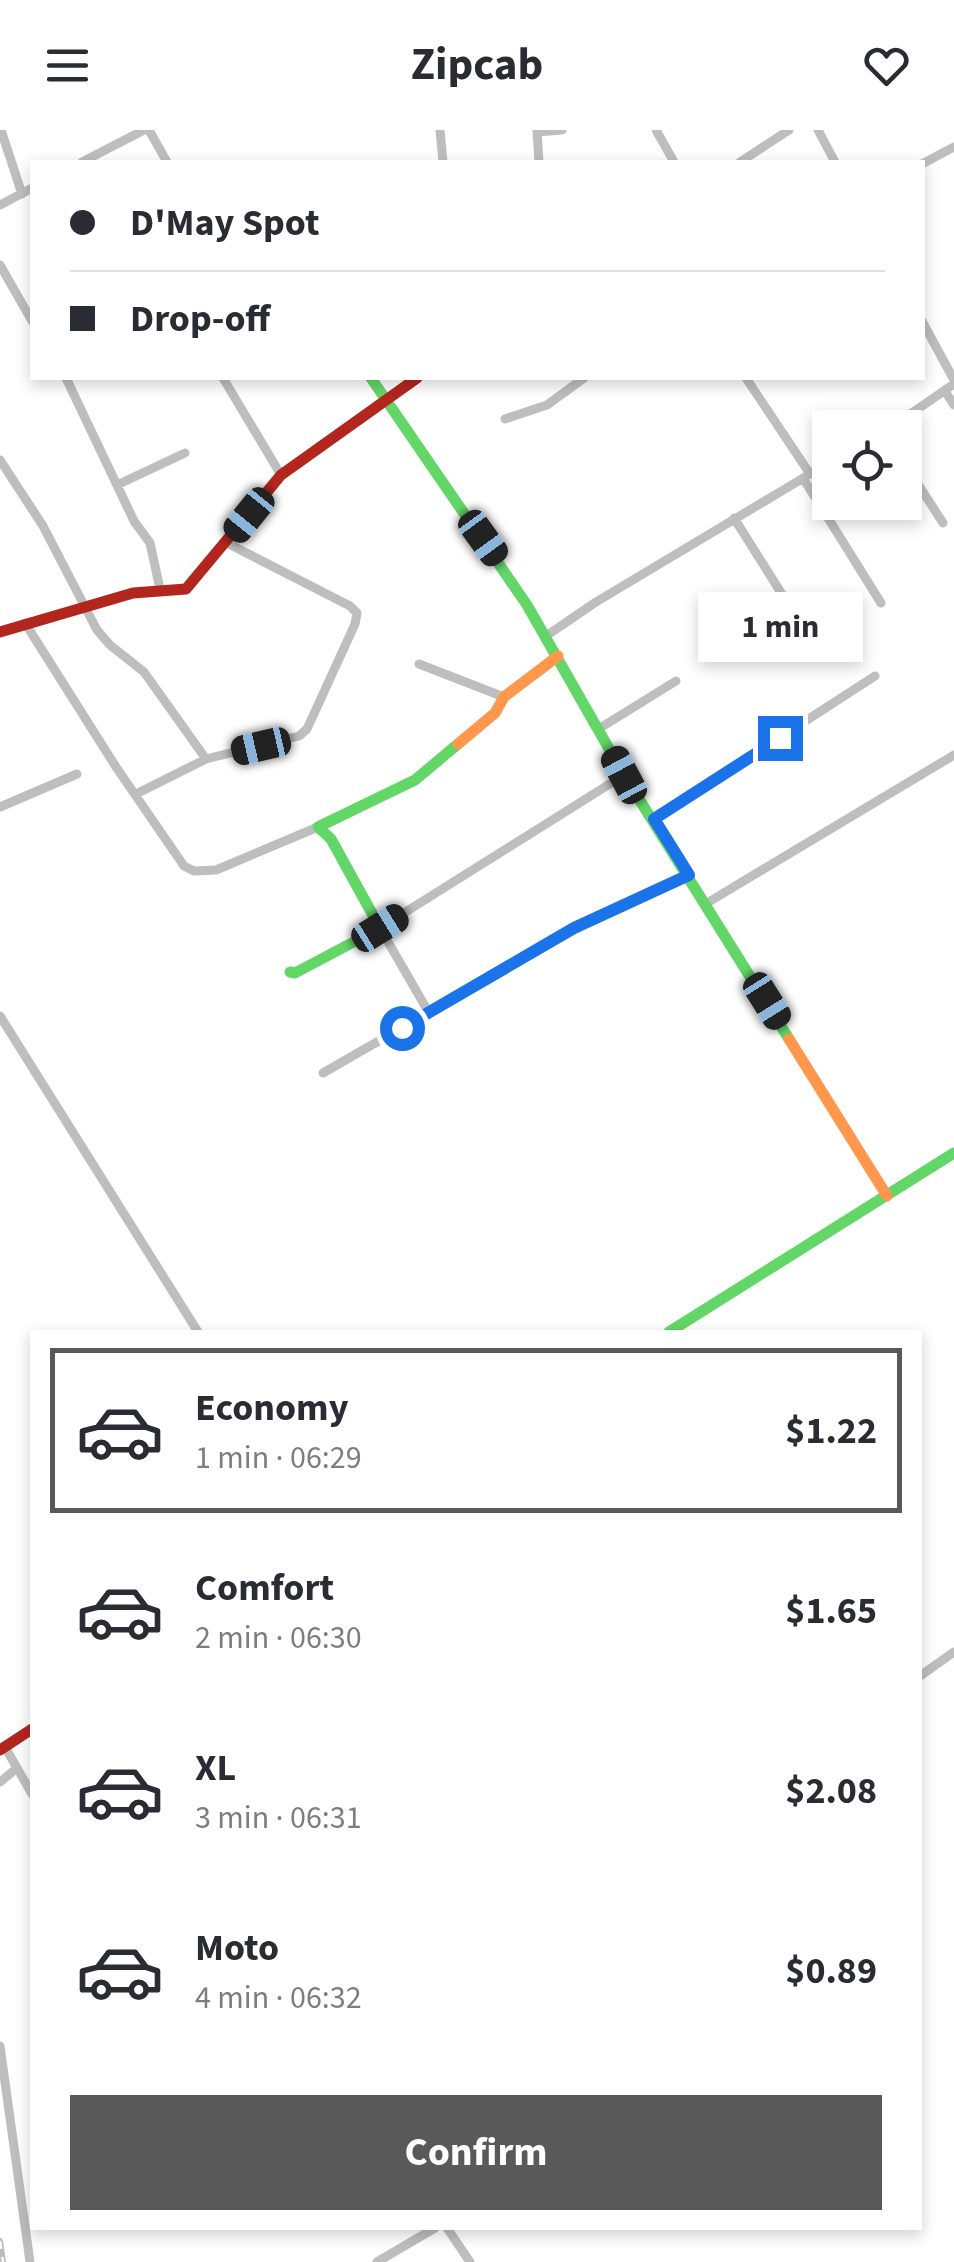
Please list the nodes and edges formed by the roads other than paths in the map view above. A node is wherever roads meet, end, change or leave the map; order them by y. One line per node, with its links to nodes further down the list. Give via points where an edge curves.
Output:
1 (2, 130): 19 (street)
2 (146, 130): 10 (street); 11 (street)
3 (440, 130): 12 (street)
4 (562, 130): 8 (street)
5 (656, 130): 14 (street)
6 (788, 130): 15 (street)
7 (818, 130): 16 (street)
8 (537, 131): 13 (street)
9 (954, 147): 17 (street)
10 (86, 160)
11 (165, 160)
12 (443, 160)
13 (539, 160)
14 (673, 160)
15 (743, 160)
16 (833, 160)
17 (925, 162)
18 (30, 189): 19 (street)
19 (22, 194): 20 (street)
20 (0, 205)
21 (0, 265): 22 (street)
22 (30, 318)
23 (925, 328): 30 (street)
24 (67, 380): 40 (street)
25 (224, 380): 38 (street)
26 (373, 380): 31 (street)
27 (414, 380): 31 (street)
28 (581, 380): 34 (street, via 547,405)
29 (747, 380): 39 (street)
30 (951, 385): 32 (street); 33 (street)
31 (388, 400): 38 (street); 51 (street)
32 (954, 404)
33 (916, 410)
34 (505, 418)
35 (186, 453): 40 (street)
36 (0, 460): 47 (street)
37 (812, 472): 39 (street)
38 (281, 475): 44 (street)
39 (806, 476): 42 (street); 46 (street)
40 (117, 484): 45 (street, via 153,551)
41 (922, 490): 43 (street)
42 (734, 518): 50 (street); 51 (street)
43 (943, 523)
44 (226, 542): 45 (street, via 186,589); 59 (street, via 356,613 307,729)
45 (160, 589): 47 (street)
46 (881, 604)
47 (85, 606): 48 (street); 59 (street, via 104,639 144,672)
48 (25, 623): 49 (street); 62 (street)
49 (0, 632)
50 (807, 634)
51 (546, 636): 52 (street)
52 (558, 656): 56 (street); 57 (street)
53 (419, 664): 56 (street)
54 (875, 676): 64 (street)
55 (676, 681): 57 (street)
56 (504, 698): 65 (street, via 496,713 415,780)
57 (600, 728): 61 (street)
58 (954, 755): 67 (street)
59 (206, 759): 62 (street)
60 (77, 774): 63 (street)
61 (624, 775): 64 (street); 68 (street)
62 (136, 794): 65 (street, via 194,871 216,870)
63 (0, 807)
64 (654, 819): 66 (street)
65 (318, 827): 68 (street)
66 (689, 875): 67 (street); 70 (street, via 574,928)
67 (708, 903): 74 (street)
68 (380, 928): 69 (street); 70 (street)
69 (290, 972)
70 (429, 1013): 72 (street)
71 (0, 1016): 75 (street)
72 (323, 1072)
73 (954, 1154): 74 (street)
74 (887, 1196): 76 (street)
75 (197, 1330)
76 (672, 1330)
77 (954, 1652): 78 (street)
78 (922, 1675)
79 (30, 1731): 80 (street)
80 (2, 1749): 81 (street)
81 (17, 1768): 82 (street); 83 (street)
82 (0, 1782)
83 (30, 1791)
84 (0, 2046): 87 (street)
85 (432, 2230): 88 (street)
86 (448, 2230): 89 (street)
87 (30, 2262)
88 (378, 2262)
89 (470, 2262)

